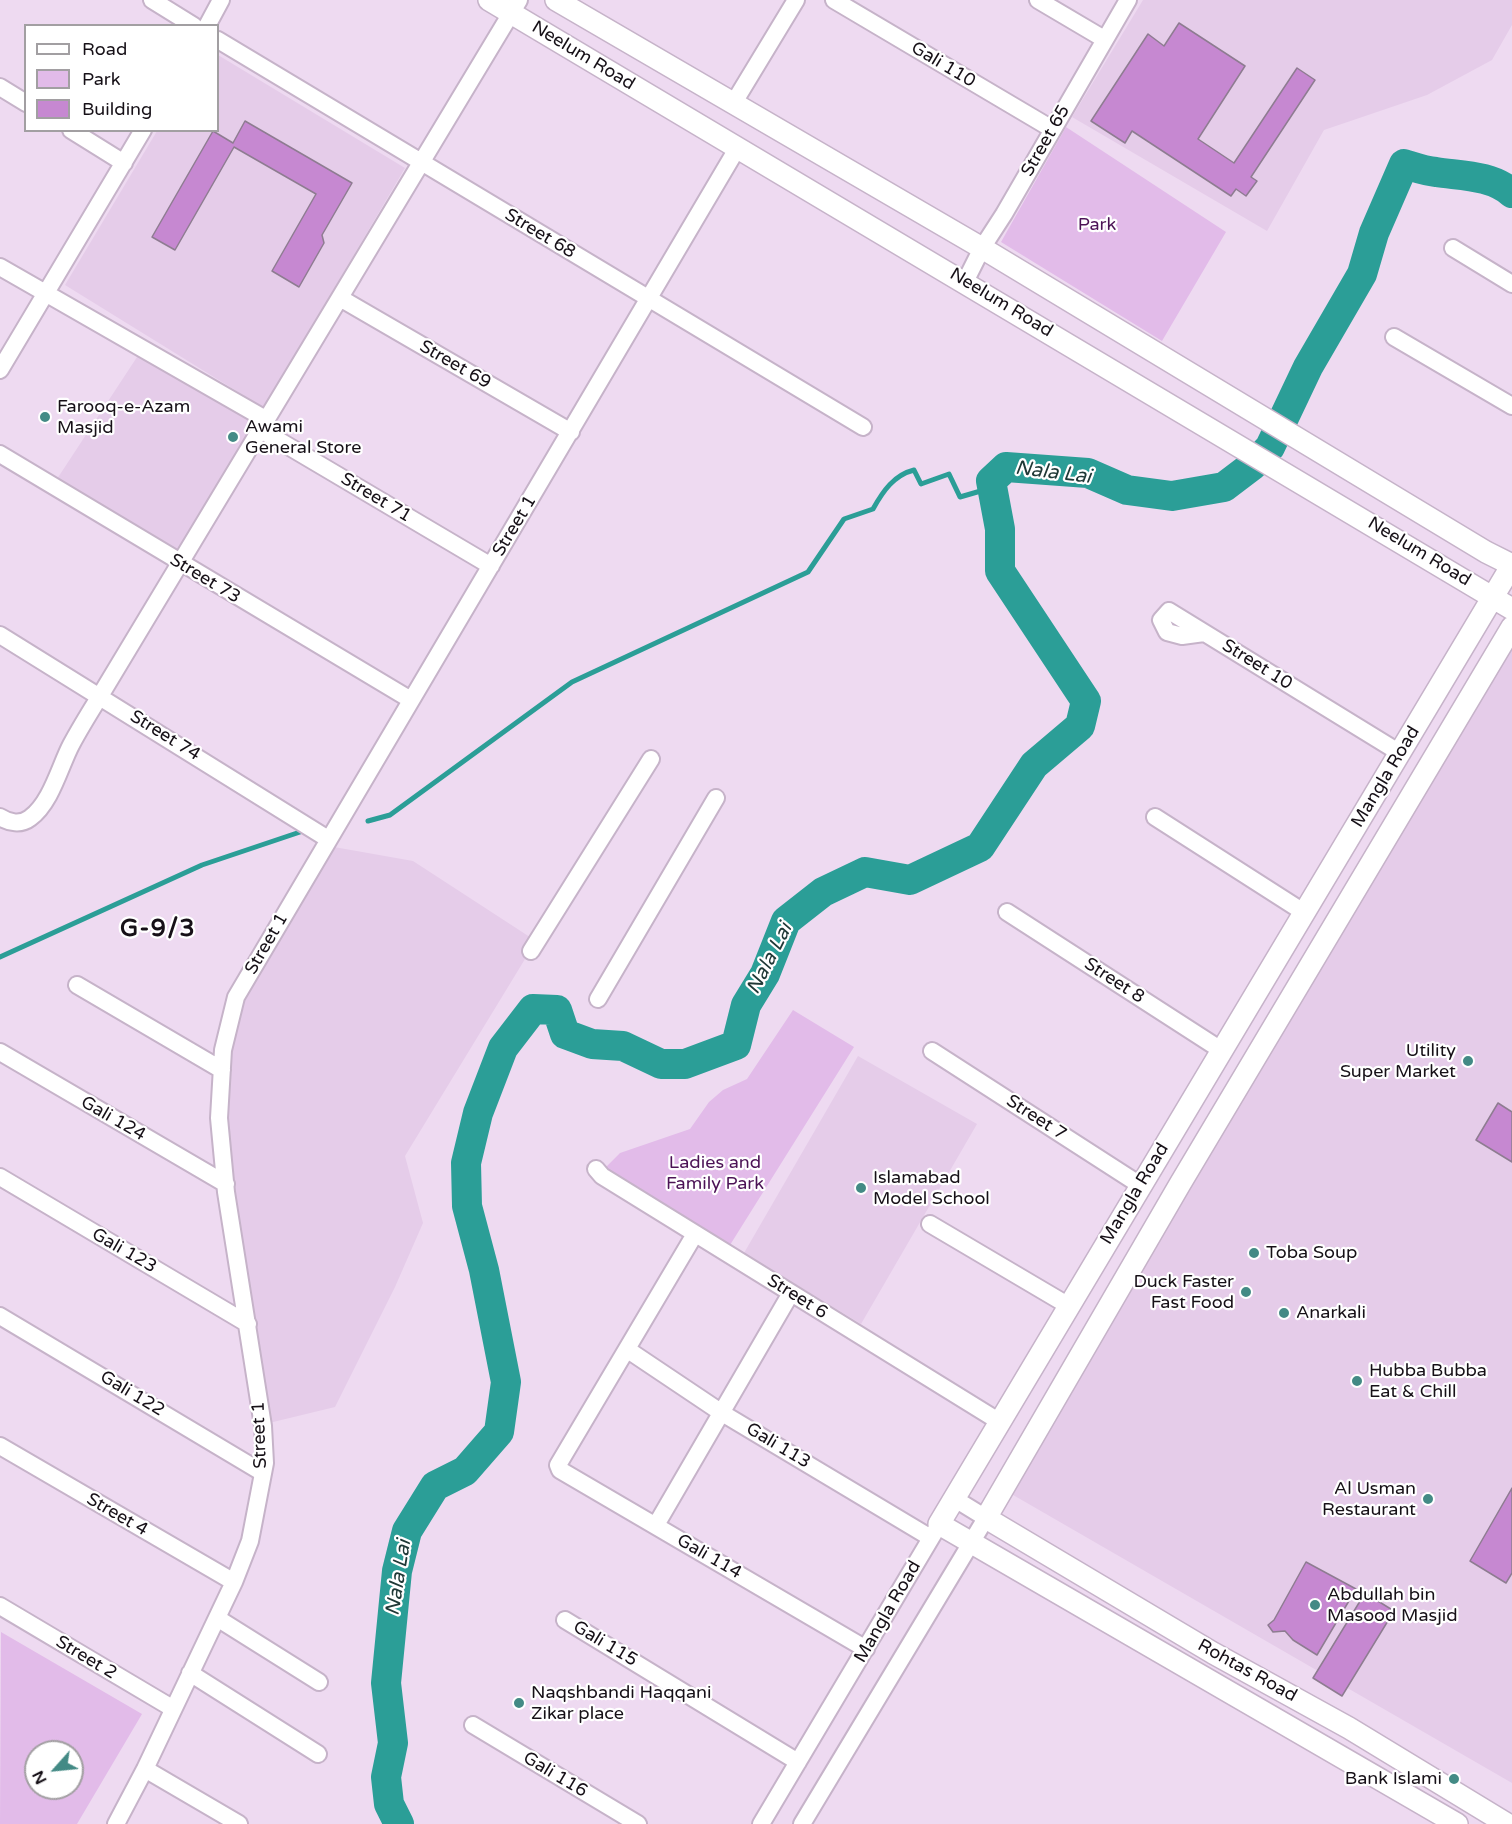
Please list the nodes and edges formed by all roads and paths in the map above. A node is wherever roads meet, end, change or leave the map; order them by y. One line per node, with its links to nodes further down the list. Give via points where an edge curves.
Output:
1 (152, 0): 10 (street)
2 (221, 0): 11 (street)
3 (489, 0): 9 (main road, Neelum Road)
4 (556, 0): 16 (main road, Neelum Road)
5 (796, 0): 16 (street)
6 (834, 0): 17 (street, Gali 110)
7 (1038, 0): 12 (street)
8 (1128, 0): 12 (street, Street 65)
9 (516, 7): 20 (main road, Neelum Road); 21 (street)
10 (191, 24)
11 (208, 24)
12 (1104, 39): 17 (street, Street 65)
13 (219, 41): 21 (street, Street 68)
14 (0, 87): 15 (street)
15 (24, 102)
16 (733, 104): 23 (main road, Neelum Road)
17 (1052, 129): 23 (street, Street 65)
18 (74, 132): 22 (street)
19 (142, 132): 22 (street)
20 (738, 147): 26 (main road, Neelum Road); 30 (street, Street 1)
21 (420, 162): 29 (street); 30 (street, Street 68)
22 (124, 163): 28 (street)
23 (982, 248): 26 (street, Street 65); 39 (main road, Neelum Road)
24 (1453, 248): 27 (street)
25 (0, 267): 28 (street, Street 71)
26 (965, 282): 41 (main road, Neelum Road)
27 (1512, 284)
28 (46, 292): 32 (street); 34 (street, Street 71)
29 (340, 298): 34 (street); 36 (street, Street 69)
30 (650, 301): 35 (street, Street 68); 36 (street, Street 1)
31 (1394, 337): 33 (street)
32 (0, 370)
33 (1512, 406)
34 (264, 425): 38 (street); 40 (street, Street 71)
35 (863, 427)
36 (571, 432): 40 (street, Street 1)
37 (0, 454): 38 (street, Street 73)
38 (179, 564): 46 (street); 47 (street, Street 73)
39 (1512, 565): 41 (main road, Mangla Road)
40 (491, 566): 47 (street, Street 1)
41 (1495, 597): 42 (main road, Neelum Road); 48 (main road, Mangla Road)
42 (1512, 609)
43 (1512, 627): 79 (main road, Mangla Road, via 1175,1191)
44 (1204, 633): 48 (street, Street 10, via 1182,636 1167,632 1161,620 1169,611)
45 (0, 635): 46 (street, Street 74)
46 (100, 696): 51 (street, via 33,816 24,822 8,822); 53 (street, Street 74)
47 (411, 700): 53 (street, Street 1)
48 (1400, 753): 55 (main road, Mangla Road)
49 (651, 759): 56 (street)
50 (716, 798): 58 (street)
51 (0, 817)
52 (1155, 817): 55 (street)
53 (328, 839): 62 (street, Street 1, via 236,997)
54 (1007, 912): 59 (street, Street 8)
55 (1305, 913): 59 (main road, Mangla Road)
56 (531, 951)
57 (77, 985): 62 (street)
58 (598, 999)
59 (1221, 1050): 66 (main road, Mangla Road)
60 (932, 1051): 66 (street, Street 7)
61 (0, 1052): 65 (street, Gali 124)
62 (222, 1070): 65 (street, Street 1, via 219,1118)
63 (596, 1169): 68 (street, Street 6)
64 (0, 1177): 72 (street, Gali 123)
65 (226, 1184): 72 (street, Street 1)
66 (1140, 1185): 70 (main road, Mangla Road)
67 (930, 1224): 70 (street)
68 (695, 1234): 69 (street, Street 6); 73 (street)
69 (791, 1293): 74 (street); 75 (street, Street 6)
70 (1069, 1306): 75 (main road, Mangla Road)
71 (0, 1316): 77 (street, Gali 122)
72 (248, 1323): 77 (street, Street 1, via 263,1426)
73 (628, 1350): 74 (street, Gali 113); 80 (street, Gali 114, via 558,1465 560,1470)
74 (722, 1413): 80 (street); 81 (street, Gali 113)
75 (1000, 1422): 78 (main road, Mangla Road)
76 (0, 1446): 83 (street, Street 4)
77 (263, 1473): 83 (street, Street 1, via 250,1541)
78 (955, 1499): 79 (street); 81 (main road, Mangla Road)
79 (986, 1518): 82 (street, Mangla Road); 101 (main road, Rohtas Road)
80 (656, 1525): 87 (street, Gali 114)
81 (935, 1531): 82 (main road, Rohtas Road); 87 (street, Mangla Road)
82 (970, 1543): 99 (street, Mangla Road); 100 (main road, Rohtas Road)
83 (234, 1582): 85 (street, Street 1)
84 (0, 1606): 90 (street, Street 2)
85 (217, 1618): 88 (street, Street 1); 89 (street)
86 (565, 1620): 93 (street, Gali 115)
87 (866, 1649): 93 (street, Mangla Road)
88 (190, 1673): 90 (street, Street 1); 92 (street)
89 (319, 1682)
90 (172, 1708): 94 (street, Street 1)
91 (473, 1725): 97 (street, Gali 116)
92 (318, 1754)
93 (798, 1762): 98 (street, Mangla Road)
94 (145, 1770): 95 (street, Street 1); 96 (street)
95 (116, 1824)
96 (239, 1824)
97 (638, 1824)
98 (761, 1824)
99 (802, 1824)
100 (1457, 1824)
101 (1507, 1824)

